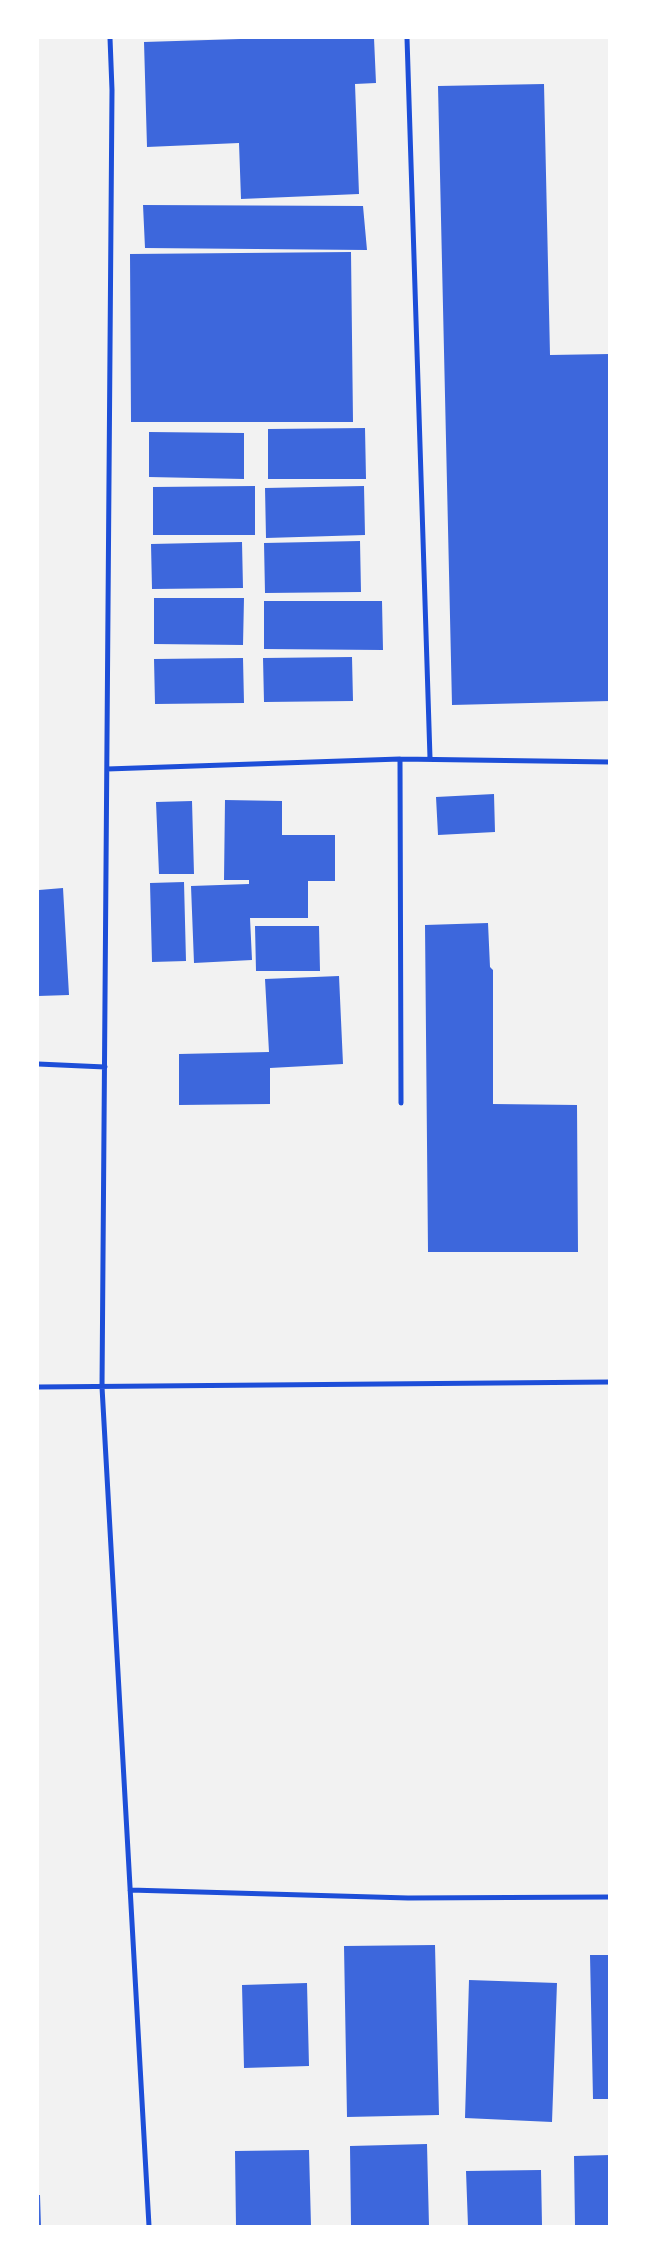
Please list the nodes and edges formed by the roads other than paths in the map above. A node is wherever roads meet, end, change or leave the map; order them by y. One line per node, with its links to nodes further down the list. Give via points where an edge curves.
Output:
1 (110, 38): 6 (street)
2 (407, 38): 3 (street)
3 (430, 758): 4 (street); 5 (street)
4 (400, 759): 6 (street); 9 (street)
5 (610, 762)
6 (107, 769): 8 (street)
7 (38, 1064): 8 (street)
8 (104, 1066): 11 (street)
9 (401, 1103)
10 (610, 1382): 11 (street)
11 (102, 1386): 12 (street); 13 (street)
12 (38, 1387)
13 (130, 1890): 14 (street, via 408,1898); 15 (street)
14 (610, 1897)
15 (149, 2226)

